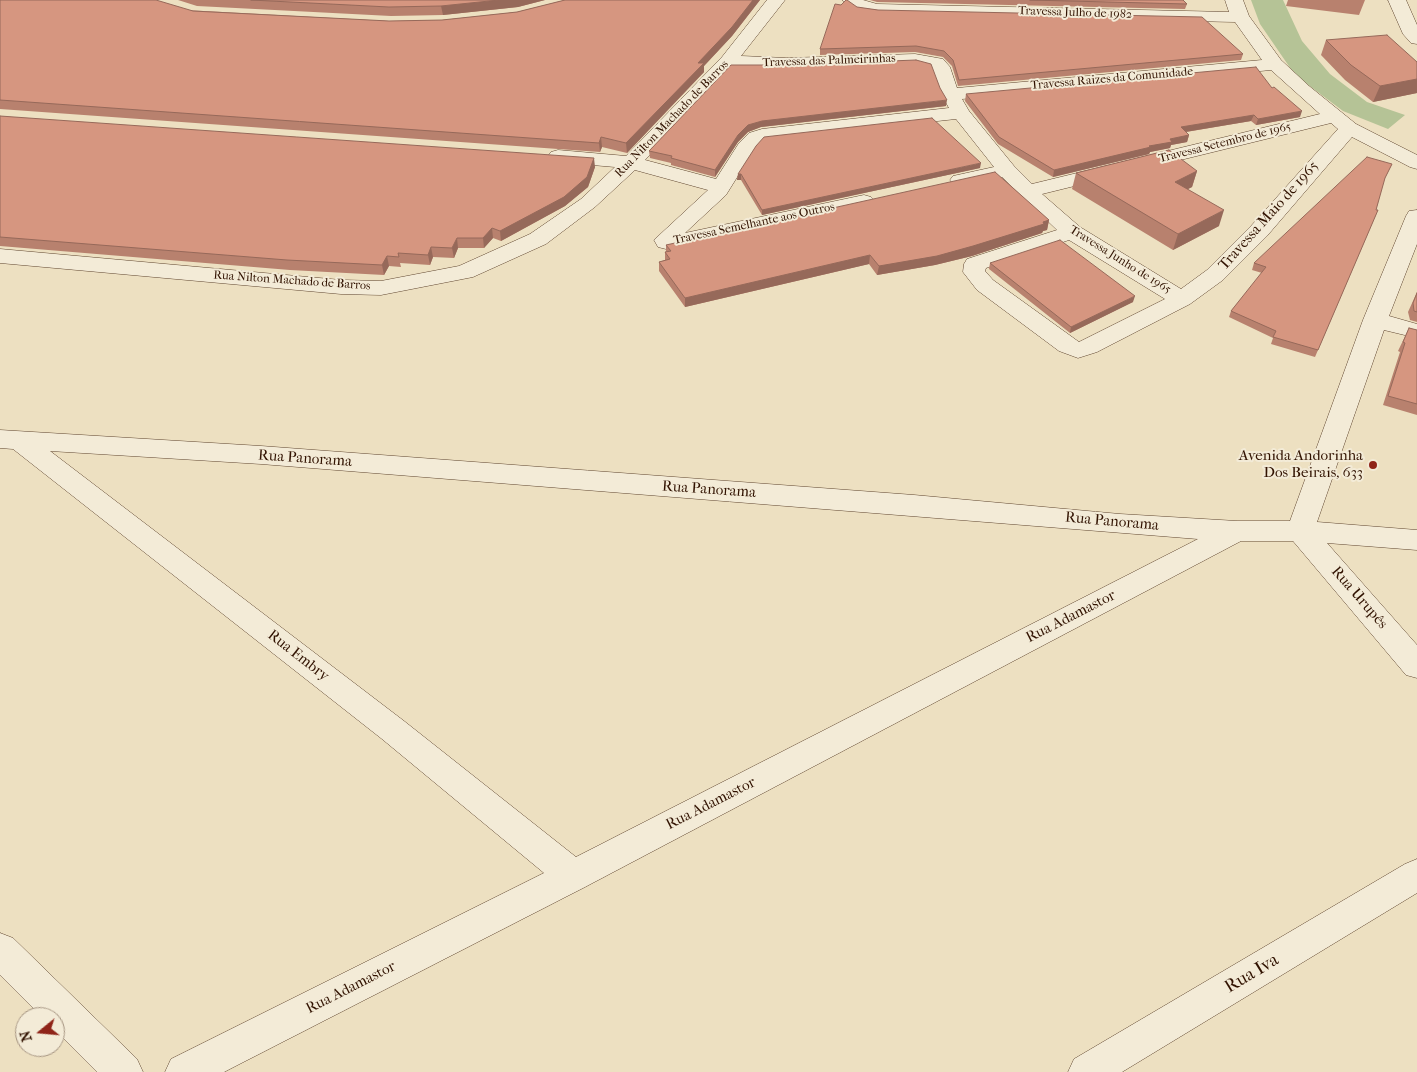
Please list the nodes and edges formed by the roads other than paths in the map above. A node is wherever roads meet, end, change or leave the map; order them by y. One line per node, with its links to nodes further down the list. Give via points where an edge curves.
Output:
1 (776, 0): 7 (street, Rua Nilton Machado de Barros)
2 (851, 0): 4 (street, Travessa Julho de 1982, via 863,7 885,9)
3 (1396, 0): 5 (street)
4 (1237, 9): 8 (street)
5 (1417, 40)
6 (930, 60): 7 (street, Travessa das Palmeirinhas, via 787,64); 9 (street, Travessa Junho de 1965, via 941,67)
7 (728, 61): 13 (street, Rua Nilton Machado de Barros)
8 (1275, 64): 9 (street, Travessa Raizes da Comunidade); 11 (street)
9 (950, 94): 10 (street, Travessa Junho de 1965)
10 (961, 113): 15 (street, Travessa Junho de 1965); 17 (street, Travessa Semelhante aos Outros, via 756,137)
11 (1342, 122): 14 (street); 18 (street, Travessa Setembro de 1965); 23 (street, Travessa Maio de 1965, via 1259,231 1215,275)
12 (540, 155): 13 (street)
13 (630, 162): 17 (street); 22 (street, Rua Nilton Machado de Barros, via 588,203 538,239 465,272 382,288 341,288)
14 (1417, 163)
15 (1007, 170): 16 (street); 18 (street, Travessa Junho de 1965)
16 (940, 185)
17 (722, 187): 19 (street, Travessa Semelhante aos Outros, via 666,238 666,242)
18 (1027, 191): 21 (street, Travessa Junho de 1965)
19 (883, 197)
20 (1417, 216): 24 (street)
21 (1072, 232): 23 (street, Travessa Junho de 1965); 23 (street, Travessa Maio de 1965, via 975,264 974,272 986,285 1067,346 1078,350)
22 (0, 256)
23 (1182, 299)
24 (1375, 320): 25 (street); 28 (street)
25 (1417, 331)
26 (10, 440): 27 (street, Rua Panorama, via 261,455); 32 (street, Rua Embry, via 393,730)
27 (1237, 531): 28 (street, Rua Panorama); 32 (street, Rua Adamastor)
28 (1300, 531): 29 (street, Rua Panorama); 30 (street, Rua Urupês)
29 (1417, 540)
30 (1417, 666)
31 (1417, 875): 36 (street, Rua Iva)
32 (573, 876): 35 (street, Rua Adamastor)
33 (0, 950): 34 (street)
34 (124, 1072)
35 (184, 1072)
36 (1087, 1072)

